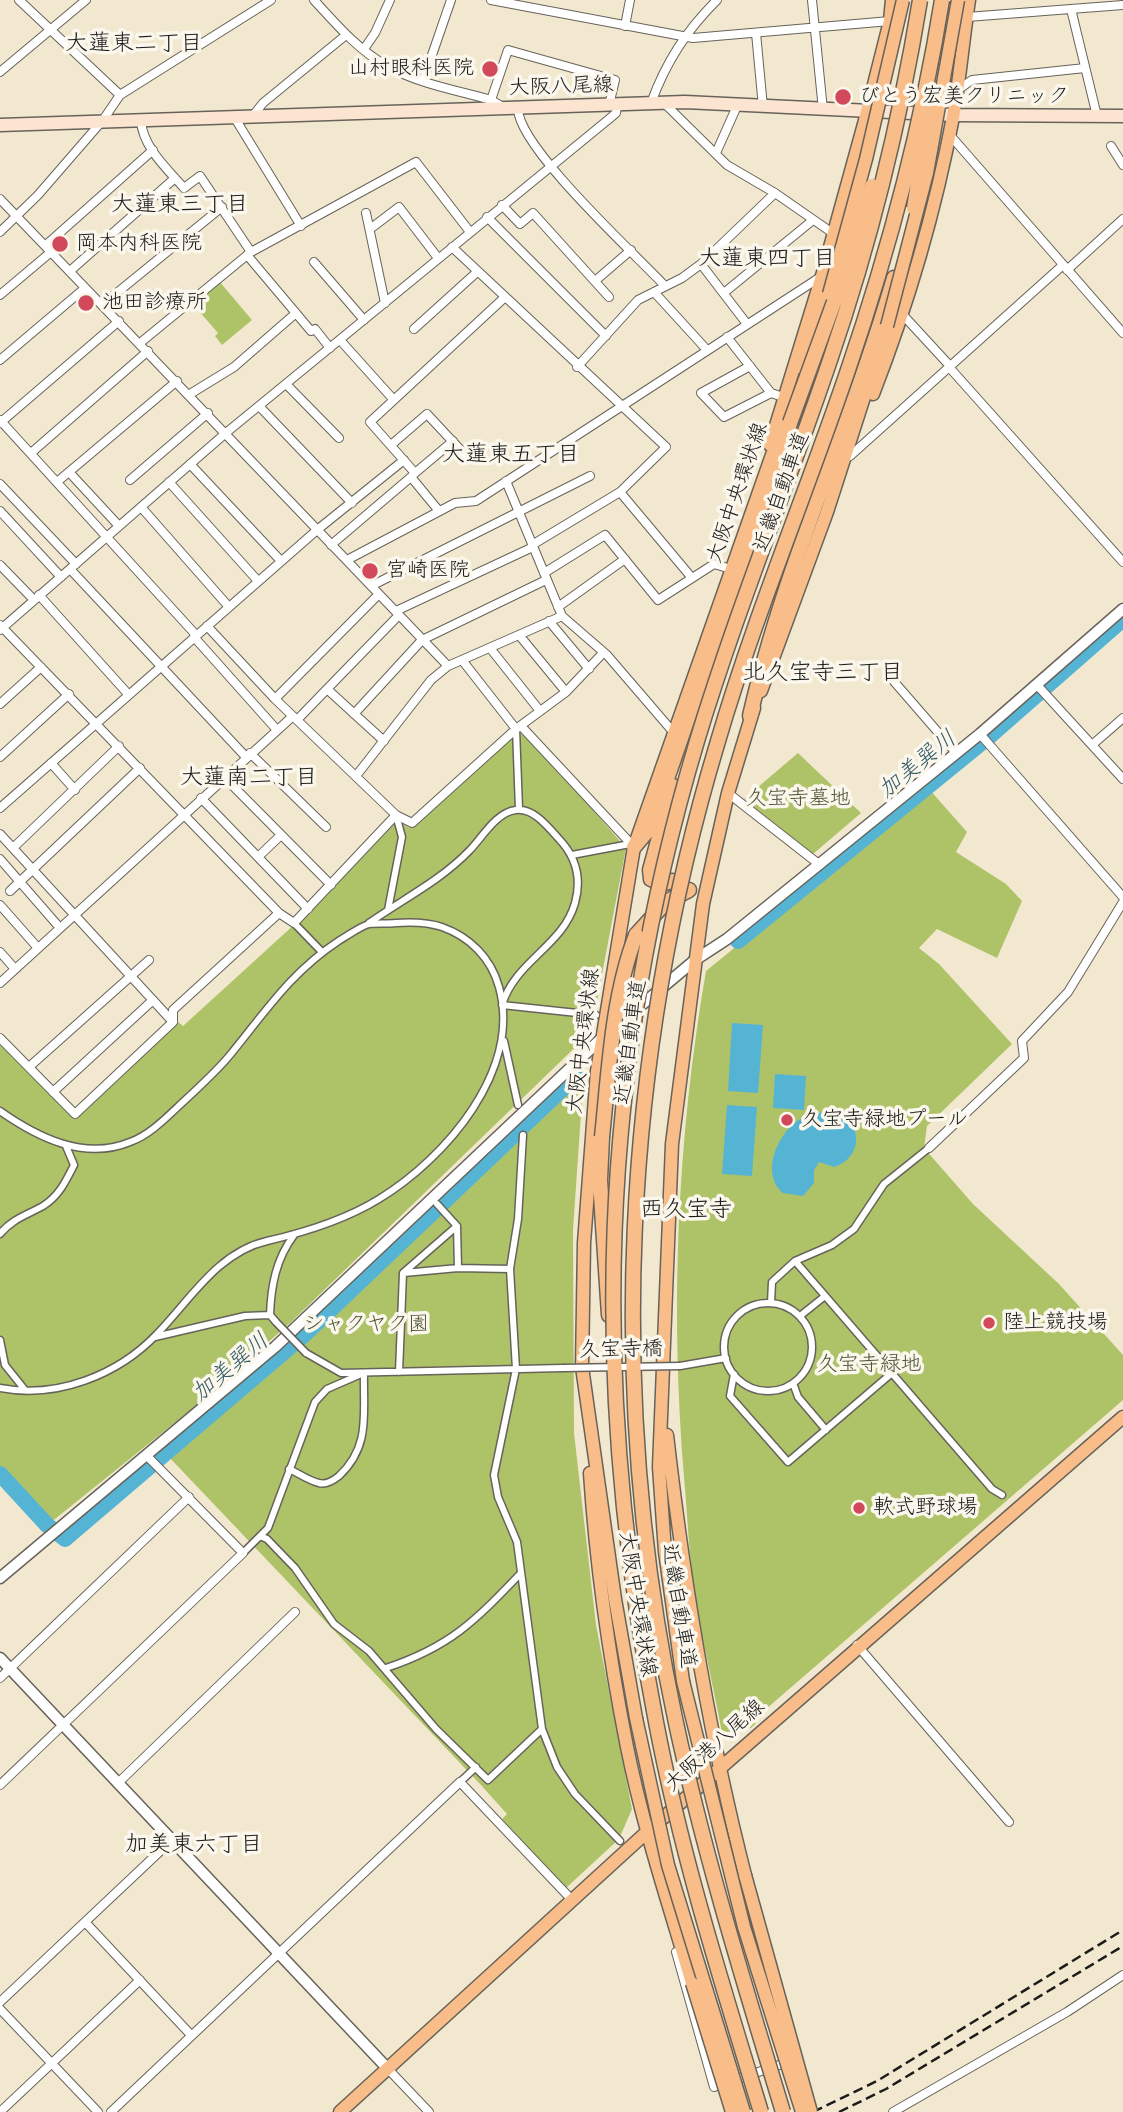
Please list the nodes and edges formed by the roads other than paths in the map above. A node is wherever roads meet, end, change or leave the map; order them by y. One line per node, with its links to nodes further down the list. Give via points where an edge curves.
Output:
1 (19, 0): 24 (street)
2 (86, 0): 24 (street)
3 (271, 0): 35 (street)
4 (314, 0): 27 (street)
5 (390, 0): 29 (street)
6 (452, 0): 32 (street)
7 (491, 0): 22 (street)
8 (630, 0): 22 (street)
9 (717, 0): 28 (street)
10 (812, 0): 25 (street)
11 (892, 0): 21 (main road)
12 (903, 0): 132 (main road, 大阪中央環状線, bridge, via 829,294)
13 (920, 0): 33 (highway, 近畿自動車道, bridge)
14 (942, 0): 23 (highway, 近畿自動車道, bridge)
15 (958, 0): 143 (main road, 大阪中央環状線, bridge, via 927,173 887,326)
16 (969, 0): 20 (main road)
17 (1090, 4): 18 (street); 19 (street)
18 (1123, 5)
19 (1071, 9): 20 (street); 30 (street)
20 (967, 17): 34 (main road)
21 (890, 21): 25 (street); 43 (main road)
22 (625, 26): 28 (street)
23 (937, 27): 193 (highway, bridge, via 932,97 914,208 861,381 763,658); 338 (highway, 近畿自動車道, bridge, via 916,131 874,289 737,678 698,814 655,1016 638,1153 632,1350 639,1481 651,1580 675,1719 700,1826)
24 (51, 28): 31 (street); 35 (street)
25 (814, 28): 26 (street); 42 (street)
26 (756, 33): 28 (street); 40 (street)
27 (346, 35): 29 (street); 49 (street)
28 (686, 37): 37 (street, via 664,67)
29 (364, 48): 32 (street, via 384,65)
30 (1085, 68): 34 (street, via 972,80); 45 (street)
31 (0, 72)
32 (423, 81): 36 (street)
33 (903, 91): 185 (highway, bridge); 279 (highway, 近畿自動車道, bridge, via 853,288 718,674 663,873 624,1087 613,1219)
34 (956, 91): 44 (main road)
35 (120, 96): 47 (street)
36 (491, 100): 38 (street, via 508,50 615,80); 41 (street)
37 (657, 103): 38 (main road, 大阪八尾線); 39 (main road, 大阪八尾線); 54 (street)
38 (613, 105): 41 (main road, 大阪八尾線); 56 (street, via 616,113)
39 (737, 106): 40 (main road, 大阪八尾線); 54 (street)
40 (763, 107): 42 (main road, 大阪八尾線)
41 (512, 109): 49 (main road, 大阪八尾線); 56 (street)
42 (823, 110): 43 (main road, 大阪八尾線)
43 (867, 112): 44 (main road, 大阪八尾線); 71 (main road)
44 (953, 116): 45 (main road, 大阪八尾線); 51 (main road)
45 (1097, 116): 46 (main road, 大阪八尾線)
46 (1123, 116)
47 (103, 120): 48 (main road, 大阪八尾線); 50 (main road, 大阪八尾線); 63 (street)
48 (141, 120): 49 (main road, 大阪八尾線); 53 (street, via 142,135)
49 (243, 120): 67 (street)
50 (0, 125)
51 (949, 134): 79 (street); 94 (main road)
52 (1111, 146): 55 (street)
53 (153, 150): 57 (street); 73 (street)
54 (716, 153): 58 (street, via 738,173)
55 (1123, 165)
56 (550, 166): 60 (street); 74 (street)
57 (175, 178): 61 (street, via 184,188 200,176); 80 (street)
58 (775, 193): 66 (street); 78 (street)
59 (0, 199): 63 (street)
60 (502, 205): 64 (street); 83 (street, via 520,224 533,213)
61 (222, 207): 75 (street); 92 (street)
62 (366, 213): 68 (street)
63 (17, 216): 69 (street); 73 (street)
64 (487, 217): 70 (street); 100 (street)
65 (1123, 219): 79 (street)
66 (813, 220): 71 (street); 87 (street)
67 (301, 226): 70 (street, via 416,162); 75 (street)
68 (370, 229): 76 (street, via 399,207); 91 (street)
69 (0, 232)
70 (470, 232): 72 (street)
71 (834, 234): 82 (main road)
72 (452, 247): 76 (street); 81 (street)
73 (48, 249): 80 (street); 88 (street)
74 (631, 250): 83 (street); 84 (street)
75 (249, 254): 93 (street); 103 (street)
76 (438, 258): 91 (street)
77 (314, 262): 95 (street)
78 (701, 264): 84 (street); 87 (street)
79 (1062, 264): 99 (street); 110 (street)
80 (70, 271): 85 (street)
81 (477, 272): 90 (street); 98 (street)
82 (822, 276): 97 (street); 114 (main road)
83 (594, 281): 89 (street)
84 (665, 286): 86 (street)
85 (85, 288): 92 (street); 107 (street)
86 (654, 292): 100 (street, via 638,300); 105 (street)
87 (725, 292): 97 (street)
88 (0, 295)
89 (609, 297)
90 (504, 298): 109 (street); 115 (street)
91 (386, 303): 95 (street)
92 (103, 305): 96 (street)
93 (296, 313): 104 (street); 113 (street, via 234,367)
94 (903, 315): 110 (street); 125 (main road)
95 (364, 320): 102 (street)
96 (119, 321): 103 (street); 119 (street)
97 (747, 324): 101 (street)
98 (414, 329)
99 (1123, 333)
100 (606, 336): 109 (street)
101 (727, 337): 105 (street); 108 (street)
102 (340, 340): 104 (street); 115 (street)
103 (140, 343): 106 (street)
104 (330, 348): 112 (street)
105 (707, 350): 117 (street)
106 (148, 351): 111 (street); 124 (street)
107 (0, 360)
108 (750, 366): 114 (street); 114 (street, via 701,393 724,417)
109 (578, 367): 117 (street)
110 (950, 367): 125 (street); 153 (street)
111 (177, 381): 113 (street); 129 (street)
112 (286, 384): 116 (street); 121 (street)
113 (190, 394): 118 (street)
114 (777, 395): 132 (main road)
115 (393, 399): 123 (street, via 370,422)
116 (259, 406): 120 (street); 139 (street)
117 (621, 406): 134 (street); 138 (street, via 666,447)
118 (208, 413): 120 (street); 133 (street)
119 (1, 422): 124 (street)
120 (227, 432): 128 (street); 146 (street)
121 (339, 438)
122 (453, 441): 123 (street, via 427,414); 126 (street); 130 (street)
123 (391, 445): 127 (street)
124 (30, 453): 135 (street)
125 (849, 456): 143 (main road)
126 (468, 458)
127 (404, 460): 130 (street); 139 (street)
128 (190, 464): 136 (street); 151 (street)
129 (69, 472): 135 (street); 145 (street)
130 (413, 475): 142 (street); 148 (street)
131 (590, 476): 144 (street)
132 (764, 476): 156 (main road, 大阪中央環状線)
133 (130, 480)
134 (506, 481): 142 (street, via 476,501 455,503); 144 (street)
135 (57, 482): 147 (street)
136 (169, 482): 140 (street); 160 (street)
137 (0, 484): 155 (street)
138 (620, 492): 149 (street); 159 (street)
139 (352, 503): 146 (street)
140 (141, 507): 145 (street); 164 (street)
141 (0, 511): 157 (street)
142 (439, 511): 152 (street)
143 (827, 512): 193 (main road, 大阪中央環状線)
144 (519, 513): 149 (street); 161 (street)
145 (119, 526): 147 (street)
146 (317, 530): 148 (street); 151 (street)
147 (107, 537): 155 (street); 173 (street)
148 (331, 545): 152 (street)
149 (533, 546): 158 (street); 167 (street)
150 (625, 559): 158 (street, via 605,535); 159 (street, via 658,600); 165 (street)
151 (281, 561): 160 (street)
152 (347, 561): 161 (street)
153 (1123, 562)
154 (0, 565): 163 (street)
155 (73, 566): 157 (street); 180 (street)
156 (731, 569): 159 (street, via 714,564); 199 (main road, 大阪中央環状線)
157 (61, 576): 163 (street)
158 (545, 576): 165 (street); 174 (street)
159 (692, 578)
160 (258, 581): 164 (street)
161 (371, 586): 162 (street)
162 (379, 594): 167 (street); 189 (street)
163 (36, 598): 171 (street); 188 (street)
164 (229, 607): 170 (street)
165 (558, 607): 168 (street)
166 (1123, 609): 184 (street)
167 (397, 613): 174 (street); 183 (street)
168 (562, 616): 169 (street); 176 (street)
169 (549, 621): 172 (street); 181 (street)
170 (207, 626): 173 (street); 189 (street)
171 (1, 628): 179 (street)
172 (519, 635): 175 (street); 186 (street)
173 (195, 636): 180 (street); 198 (street)
174 (422, 640): 178 (street); 192 (street)
175 (490, 648): 177 (street); 191 (street)
176 (603, 653): 181 (street); 199 (street)
177 (462, 660): 178 (street); 197 (street)
178 (448, 666): 201 (street, via 431,680)
179 (41, 667): 187 (street); 190 (street)
180 (160, 667): 188 (street); 205 (street)
181 (589, 669): 186 (street)
182 (891, 678): 204 (street)
183 (327, 689): 192 (street); 194 (street)
184 (1040, 689): 200 (street); 202 (street)
185 (699, 690): 222 (highway, via 650,828); 229 (highway, via 650,870 651,879 662,884)
186 (566, 691): 191 (street)
187 (69, 694): 196 (street); 206 (street)
188 (128, 694): 196 (street)
189 (275, 699): 194 (street)
190 (0, 704)
191 (540, 711): 197 (street)
192 (354, 714): 201 (street)
193 (750, 716): 213 (main road, 大阪中央環状線)
194 (295, 718): 198 (street); 209 (street)
195 (1123, 719): 202 (street)
196 (97, 722): 203 (street); 207 (street)
197 (519, 727): 216 (street); 218 (street, via 412,822); 222 (street)
198 (277, 730): 205 (street)
199 (674, 733): 222 (main road, 大阪中央環状線)
200 (983, 738): 204 (street); 234 (street)
201 (384, 741): 209 (street)
202 (1092, 745): 211 (street)
203 (120, 746): 208 (street); 212 (street)
204 (956, 753): 227 (street)
205 (248, 755): 210 (street); 219 (street)
206 (0, 757)
207 (51, 763): 212 (street); 215 (street)
208 (140, 768): 217 (street); 228 (street)
209 (356, 776): 218 (street)
210 (224, 777): 214 (street); 221 (street)
211 (1123, 779)
212 (75, 790): 223 (street)
213 (728, 793): 227 (street); 247 (main road, 大阪中央環状線)
214 (201, 798): 217 (street); 225 (street)
215 (0, 808)
216 (519, 809): 224 (street, via 539,818); 237 (street, via 498,818 449,870)
217 (183, 814): 238 (street); 239 (street)
218 (396, 815): 231 (street); 237 (street, via 402,837)
219 (326, 827)
220 (0, 834): 223 (street)
221 (281, 835): 225 (street); 231 (street)
222 (632, 845): 224 (street); 257 (main road, 大阪中央環状線)
223 (13, 848): 228 (street)
224 (572, 855): 252 (street, via 578,882 569,921 526,963 507,988)
225 (258, 858): 236 (street)
226 (0, 859): 230 (street)
227 (820, 865): 247 (street)
228 (34, 871): 230 (street); 239 (street)
229 (672, 881)
230 (20, 883): 233 (street); 242 (street)
231 (331, 886): 236 (street)
232 (688, 890): 279 (highway, bridge, via 666,902 636,935 618,1011 602,1137 601,1212)
233 (10, 891)
234 (1123, 899): 264 (street, via 1068,992 1022,1041 1024,1058)
235 (0, 905): 243 (street)
236 (308, 909): 240 (street)
237 (388, 910): 241 (street)
238 (279, 913): 240 (street); 254 (street, via 173,1010)
239 (75, 914): 242 (street); 249 (street)
240 (293, 923): 245 (street)
241 (368, 924): 245 (street); 252 (street, via 430,923 471,941 498,984)
242 (60, 928): 243 (street)
243 (38, 948): 248 (street)
244 (0, 952): 248 (street)
245 (322, 952): 263 (street, via 287,982 228,1058 151,1129 131,1142 106,1148)
246 (149, 960): 249 (street)
247 (695, 960): 257 (street); 290 (main road, 大阪中央環状線, via 672,1144)
248 (15, 969): 250 (street)
249 (130, 975): 251 (street); 258 (street)
250 (0, 983)
251 (153, 1000): 254 (street); 259 (street)
252 (502, 1005): 253 (street); 256 (street, via 506,1021)
253 (596, 1015)
254 (173, 1021): 259 (street, via 75,1114)
255 (0, 1038): 258 (street)
256 (503, 1038): 260 (street); 268 (street, via 482,1094 422,1165 377,1201)
257 (601, 1040): 281 (main road, 大阪中央環状線, via 584,1243); 293 (street, via 275,1347)
258 (29, 1067): 259 (street)
259 (53, 1092)
260 (518, 1104)
261 (0, 1111): 263 (street, via 45,1139)
262 (523, 1135): 271 (street)
263 (66, 1146): 267 (street, via 74,1165 62,1190)
264 (929, 1147): 269 (street, via 884,1184 855,1229)
265 (436, 1203): 266 (street)
266 (457, 1226): 270 (street); 272 (street)
267 (0, 1234)
268 (293, 1235): 275 (street, via 278,1261); 277 (street, via 259,1242 221,1266)
269 (795, 1261): 273 (street); 274 (street, via 772,1282)
270 (458, 1268): 271 (street); 272 (street)
271 (510, 1269): 282 (street)
272 (404, 1273): 283 (street)
273 (825, 1296): 276 (street); 285 (street)
274 (771, 1303): 276 (street); 280 (street, via 751,1306 734,1319 725,1337)
275 (270, 1315): 277 (street, via 245,1316); 284 (street, bridge, via 306,1353 341,1373)
276 (800, 1316): 287 (street, via 810,1332 812,1351 806,1369)
277 (155, 1337): 289 (street, via 100,1375 50,1390)
278 (0, 1340): 289 (street, via 5,1365)
279 (612, 1351): 337 (highway, 近畿自動車道, bridge, via 621,1495 656,1726 690,1869)
280 (726, 1358): 282 (street, 久宝寺橋, bridge, via 680,1366); 286 (street)
281 (582, 1367): 315 (main road, via 596,1563 627,1747); 336 (main road, 大阪中央環状線, bridge, via 636,1718 668,1865)
282 (516, 1369): 283 (street, 久宝寺橋); 299 (street, via 494,1475 517,1542)
283 (399, 1372): 284 (street, 久宝寺橋)
284 (364, 1373): 294 (street, via 327,1389 315,1402); 294 (street, via 363,1434 354,1459 327,1483 319,1484)
285 (892, 1373): 292 (street); 295 (street)
286 (734, 1374): 287 (street, via 746,1385 762,1390 778,1390); 292 (street, via 730,1396 788,1462)
287 (793, 1383): 292 (street, via 798,1398)
288 (0, 1388): 289 (street)
289 (25, 1390)
290 (664, 1403): 310 (main road, via 678,1529); 339 (main road, 大阪中央環状線, bridge, via 659,1468 664,1552 683,1681 744,1927)
291 (1123, 1417): 302 (main road, 大阪港八尾線)
292 (826, 1430)
293 (148, 1456): 296 (street); 300 (street)
294 (289, 1469): 297 (street, via 268,1528)
295 (1002, 1495)
296 (189, 1497): 298 (street); 305 (street)
297 (260, 1536): 298 (street); 304 (street, via 295,1568 334,1624)
298 (243, 1553): 307 (street)
299 (521, 1573): 304 (street, via 445,1644); 308 (street)
300 (0, 1578)
301 (295, 1612): 312 (street)
302 (857, 1646): 310 (main road, 大阪港八尾線); 314 (street)
303 (0, 1658): 305 (street)
304 (386, 1668): 309 (street, via 436,1729)
305 (10, 1669): 306 (street); 307 (street)
306 (0, 1678)
307 (61, 1724): 312 (street); 313 (street)
308 (542, 1729): 309 (street, via 488,1780); 317 (street, via 557,1767 575,1794)
309 (476, 1766): 311 (street)
310 (718, 1769): 315 (main road, 大阪港八尾線); 318 (main road)
311 (460, 1782): 319 (street); 322 (street)
312 (118, 1783): 316 (street)
313 (0, 1784)
314 (1009, 1822)
315 (648, 1831): 319 (main road, 大阪港八尾線); 320 (main road)
316 (173, 1839): 321 (street); 322 (street)
317 (620, 1841)
318 (745, 1875): 320 (street, via 801,2057 714,2087 673,1939); 340 (main road, bridge)
319 (572, 1900): 329 (main road, 大阪港八尾線)
320 (668, 1901): 335 (main road, bridge)
321 (85, 1922): 324 (street); 325 (street)
322 (281, 1953): 327 (street); 329 (street)
323 (1123, 1975): 341 (street)
324 (140, 1980): 327 (street); 328 (street)
325 (0, 2002)
326 (0, 2009): 328 (street)
327 (191, 2035): 332 (street)
328 (52, 2064): 330 (street); 331 (street)
329 (389, 2070): 333 (main road, 大阪港八尾線); 334 (street)
330 (0, 2112)
331 (98, 2112)
332 (111, 2112)
333 (340, 2112)
334 (429, 2112)
335 (732, 2112)
336 (744, 2112)
337 (761, 2112)
338 (783, 2112)
339 (802, 2112)
340 (811, 2112)
341 (893, 2112)

